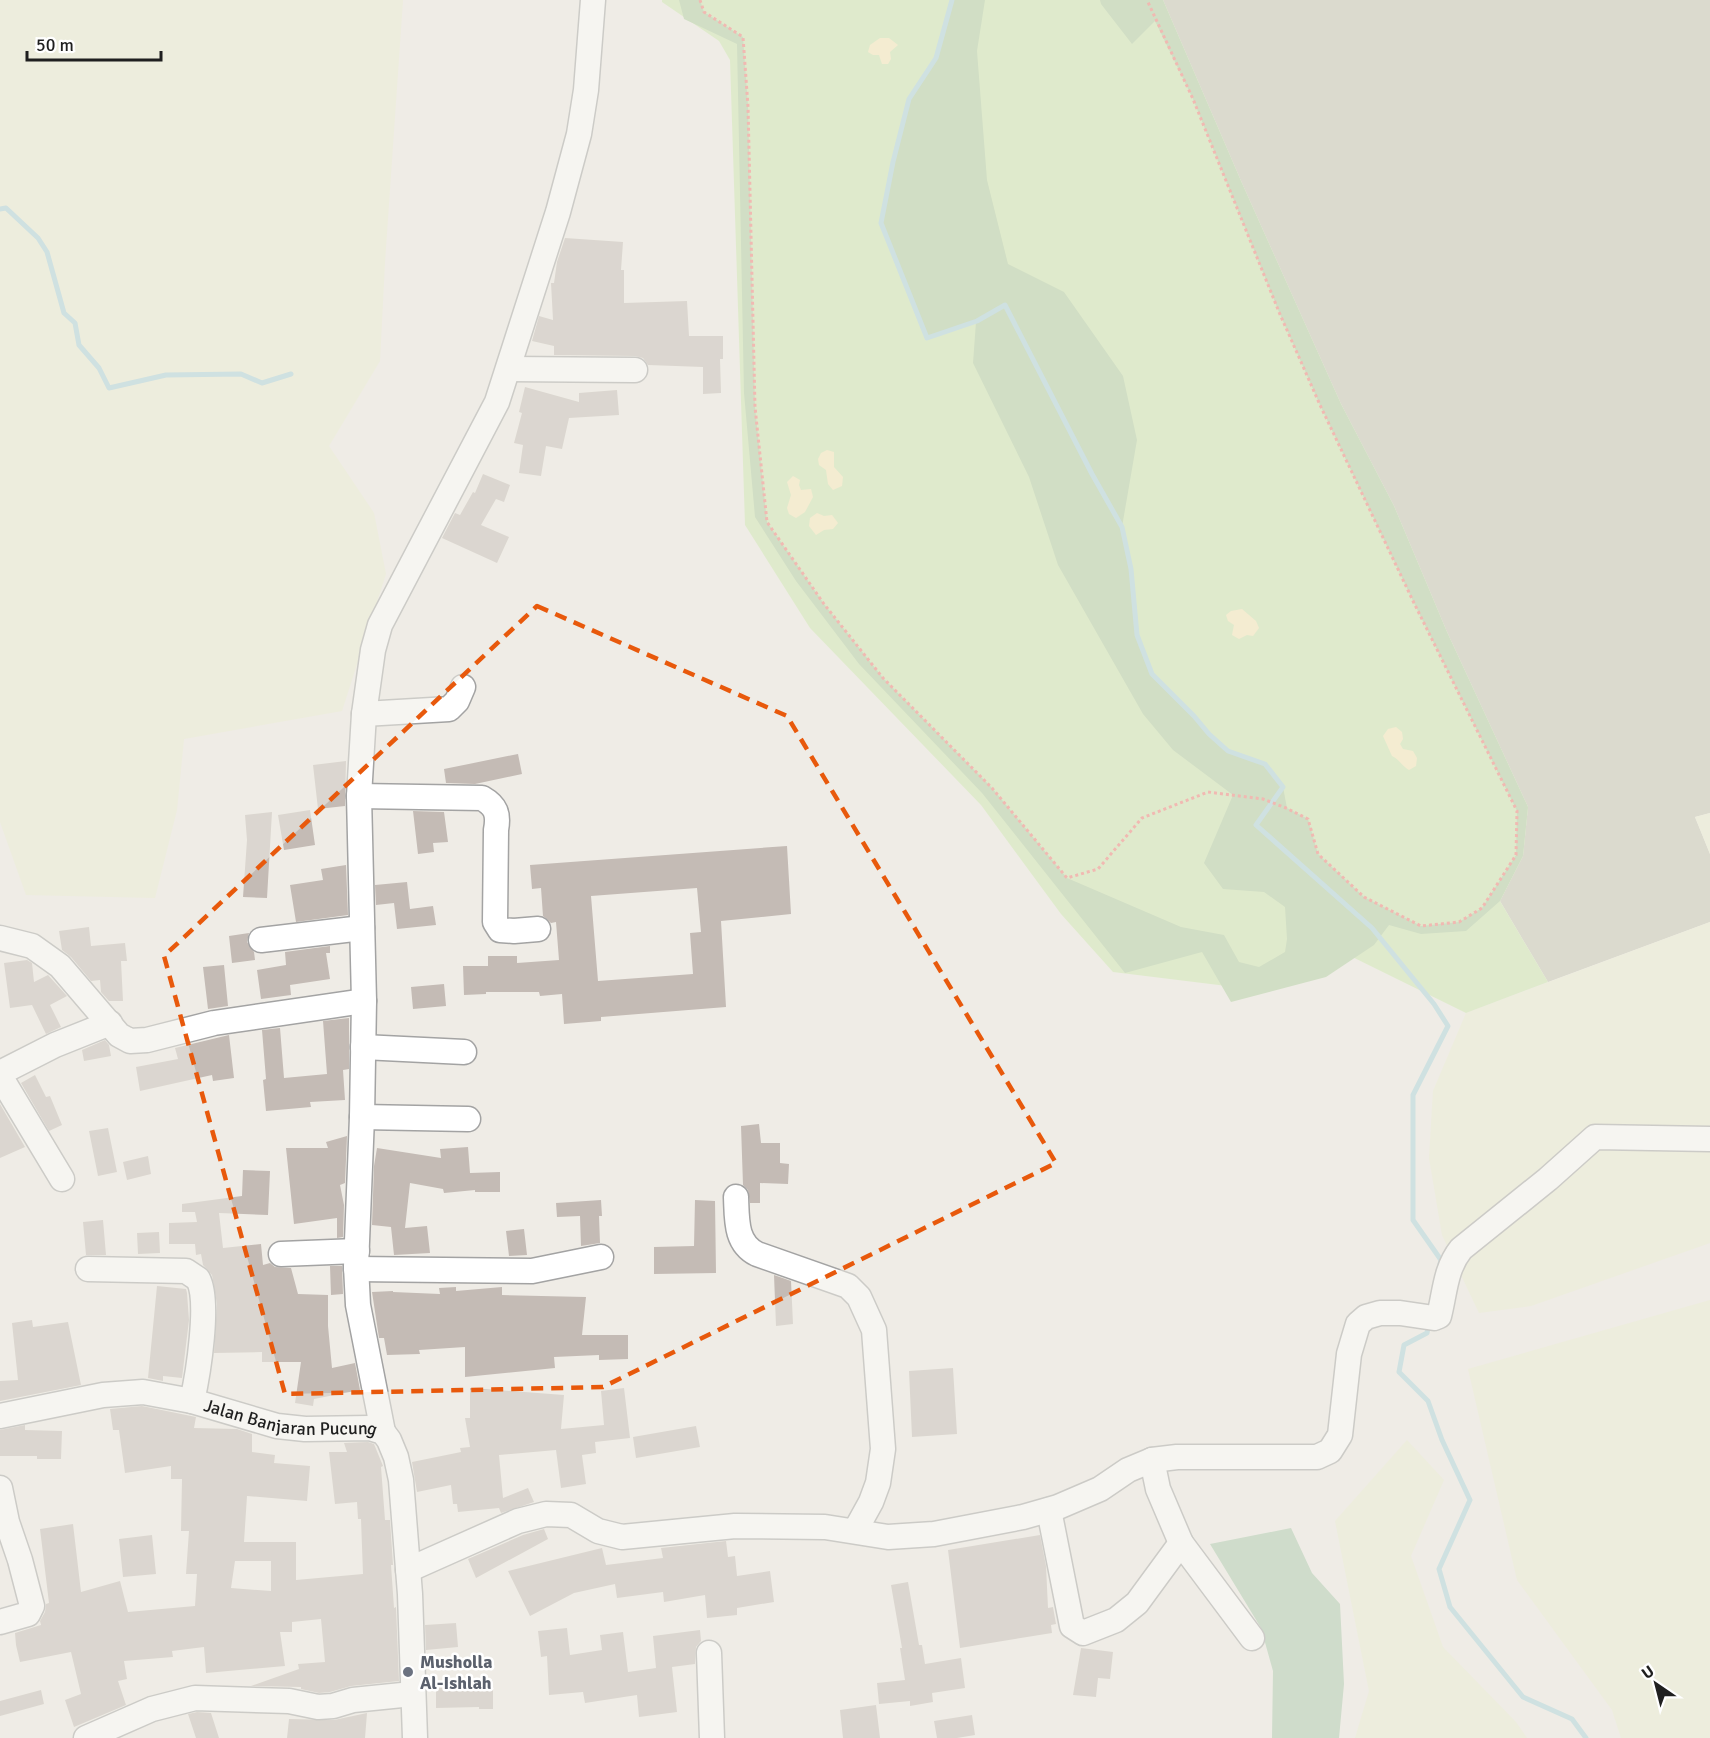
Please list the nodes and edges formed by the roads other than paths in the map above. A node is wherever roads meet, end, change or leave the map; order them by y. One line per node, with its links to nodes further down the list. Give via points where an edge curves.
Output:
1 (593, 0): 2 (street, via 579,134)
2 (509, 369): 3 (street); 5 (street, via 497,402 380,625)
3 (635, 370)
4 (463, 687): 5 (street, via 449,709)
5 (364, 714): 6 (street)
6 (359, 796): 7 (street); 8 (street, via 482,798 491,803 498,819 495,921 500,930)
7 (362, 928): 10 (street); 11 (street)
8 (538, 929)
9 (0, 938): 12 (street, via 32,946 60,966)
10 (261, 940)
11 (364, 1001): 12 (street, via 214,1023 147,1040 130,1041); 13 (street)
12 (110, 1023): 15 (street, via 55,1045)
13 (363, 1047): 14 (street); 16 (street)
14 (464, 1052)
15 (0, 1075): 19 (street)
16 (362, 1118): 17 (street); 23 (street)
17 (468, 1119)
18 (1710, 1139): 28 (street, via 1595,1137 1461,1249 1446,1280 1440,1314 1434,1318 1372,1314 1361,1321 1349,1354 1340,1435 1330,1451 1312,1458)
19 (62, 1179)
20 (736, 1197): 31 (street, via 739,1233 749,1249 848,1286 860,1297 874,1330 882,1422 881,1468 872,1502)
21 (281, 1254): 23 (street)
22 (601, 1257): 23 (street, via 532,1271)
23 (357, 1260): 27 (street, via 358,1305)
24 (88, 1269): 25 (street, via 186,1271 198,1279 202,1291 202,1342)
25 (192, 1401): 26 (street, Jalan Banjaran Pucung, via 143,1392 103,1395); 27 (street, Jalan Banjaran Pucung, via 277,1426 370,1428)
26 (0, 1416)
27 (383, 1432): 33 (street, Jalan Banjaran Pucung, via 396,1457 401,1480)
28 (1152, 1460): 30 (street, via 1100,1489); 32 (street, via 1158,1489)
29 (0, 1488): 34 (street, via 32,1606 28,1614)
30 (1049, 1510): 31 (street, via 934,1534 888,1537); 32 (street, via 1072,1626 1083,1633 1116,1620 1137,1603)
31 (855, 1531): 33 (street, via 735,1526 622,1537 598,1531 571,1515 546,1514 518,1521)
32 (1182, 1544): 35 (street)
33 (408, 1570): 37 (street, Jalan Banjaran Pucung)
34 (0, 1622)
35 (1252, 1638)
36 (709, 1653): 40 (street)
37 (412, 1694): 38 (street, via 318,1707 289,1701 195,1698 152,1709); 39 (street, Jalan Banjaran Pucung)
38 (86, 1738)
39 (415, 1738)
40 (712, 1738)

